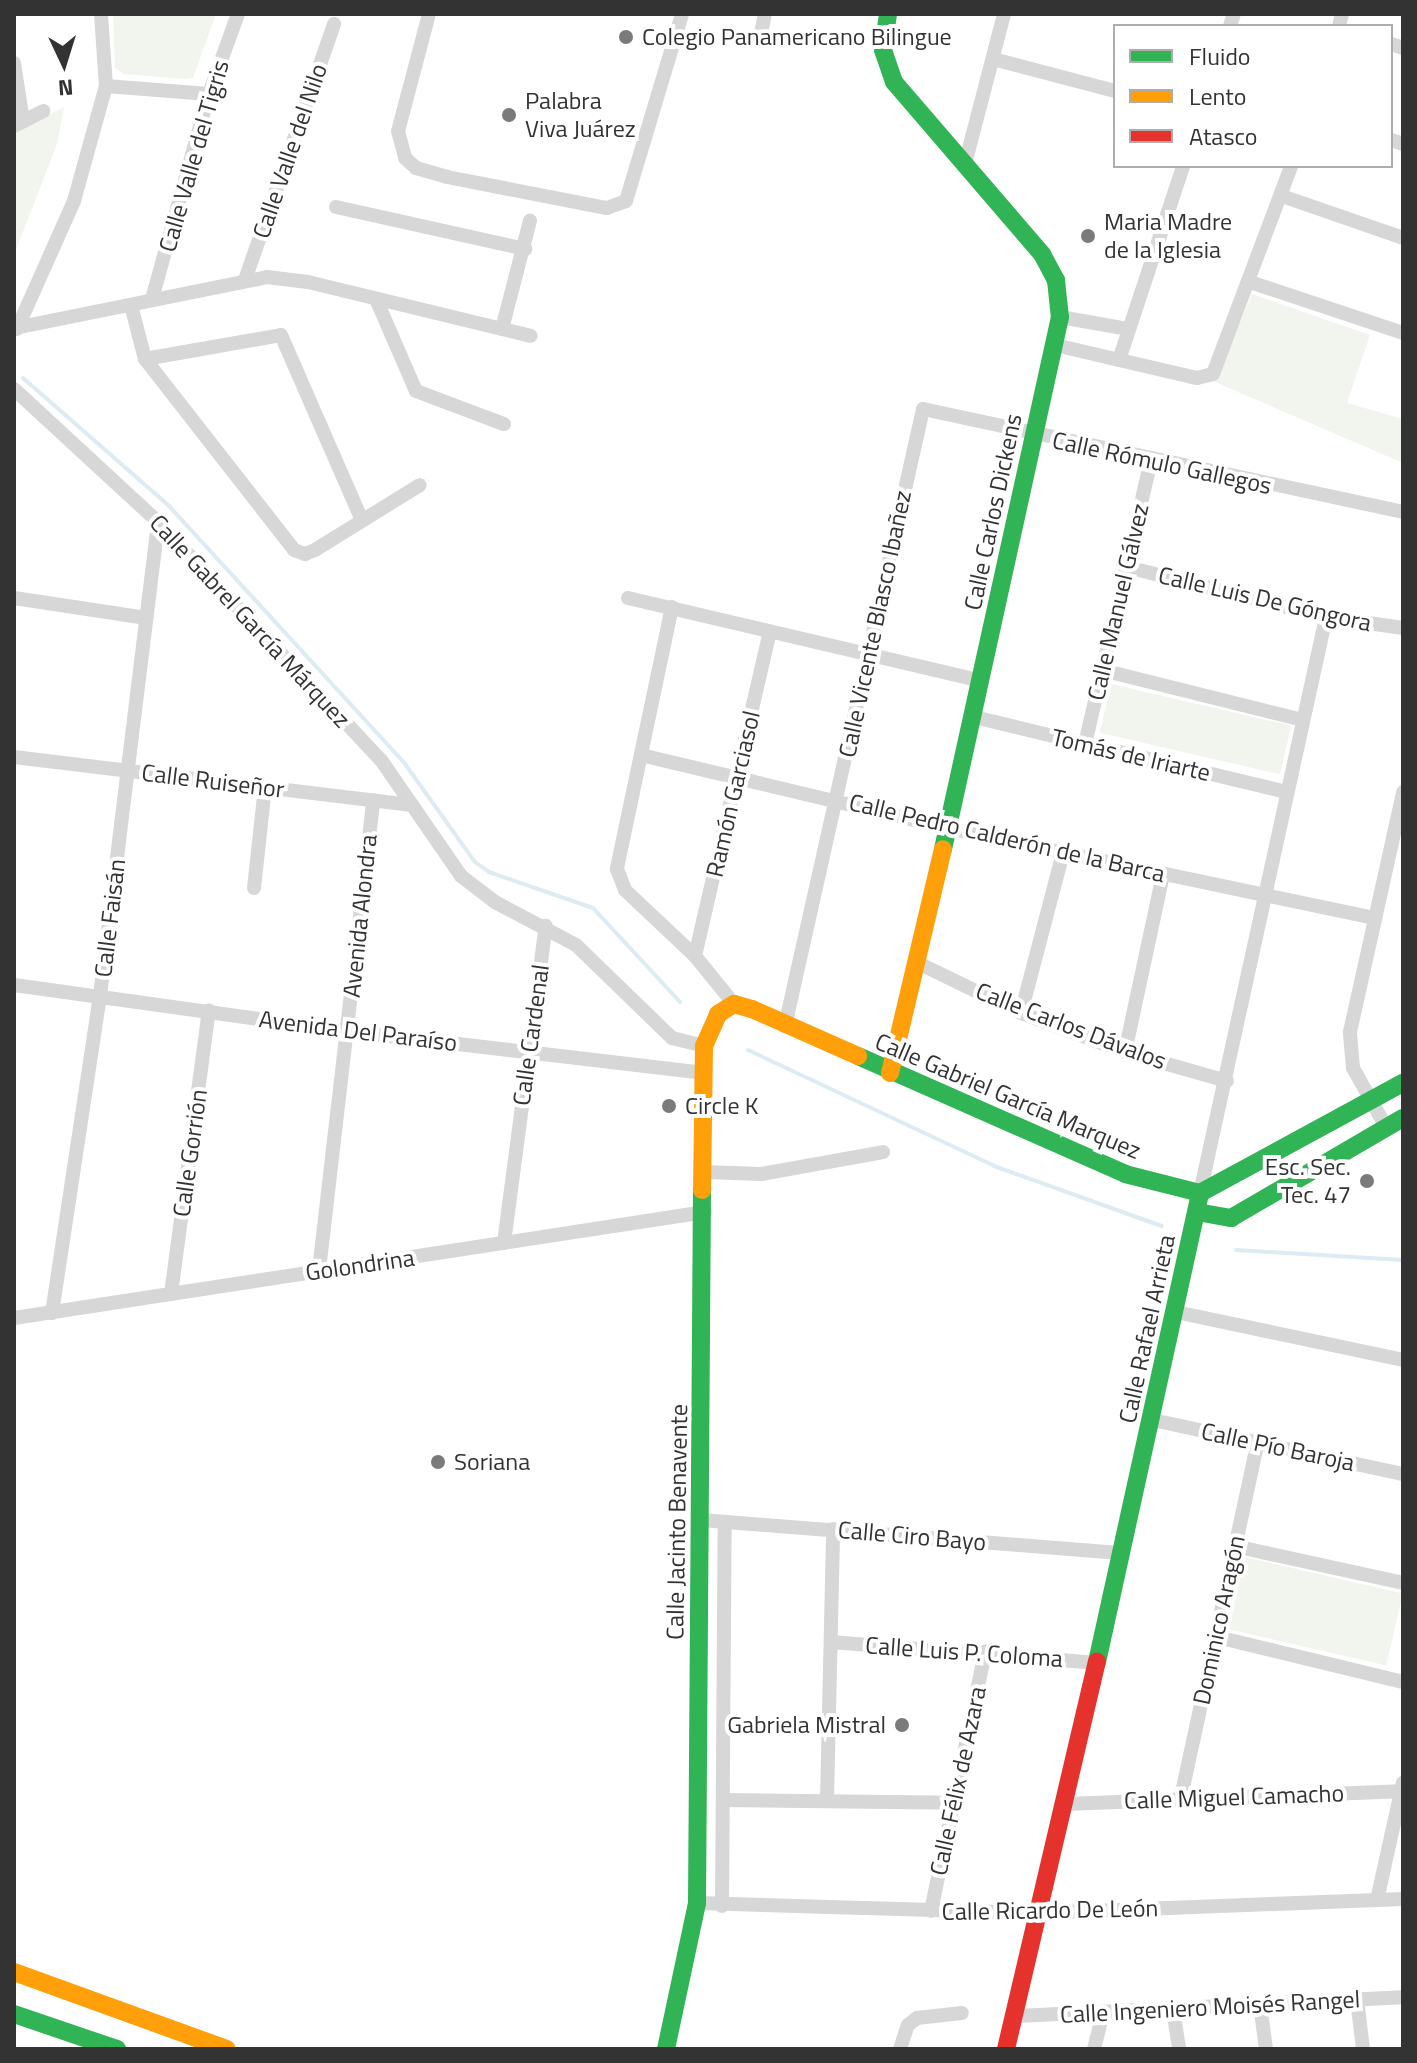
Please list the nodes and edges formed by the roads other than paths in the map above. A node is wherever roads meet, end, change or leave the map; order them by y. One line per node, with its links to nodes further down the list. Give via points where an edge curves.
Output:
1 (101, 14): 12 (street)
2 (238, 14): 14 (street, Calle Valle del Tigris)
3 (429, 14): 4 (street, via 398,131 405,158 416,168 447,177 607,208 626,201)
4 (682, 14)
5 (765, 14): 9 (street)
6 (888, 14): 17 (street, Calle Carlos Dickens, via 883,50 894,82)
7 (1004, 14): 10 (street)
8 (334, 24): 25 (street, Calle Valle del Nilo)
9 (759, 42)
10 (993, 59): 13 (street); 17 (street)
11 (14, 63): 16 (street)
12 (106, 86): 14 (street); 33 (street, via 74,201)
13 (1113, 90)
14 (209, 94): 27 (street, Calle Valle del Tigris)
15 (43, 111): 16 (street)
16 (19, 123)
17 (965, 164): 30 (street, Calle Carlos Dickens, via 1042,254 1056,280)
18 (1182, 168): 32 (street)
19 (1290, 168): 20 (street)
20 (1282, 196): 23 (street); 26 (street)
21 (336, 207): 24 (street)
22 (530, 221): 24 (street)
23 (1403, 238)
24 (525, 249): 31 (street)
25 (246, 277): 27 (street); 28 (street, via 286,278)
26 (1250, 282): 34 (street); 38 (street, via 1218,367 1209,376 1197,378)
27 (152, 299): 29 (street)
28 (376, 299): 31 (street); 41 (street, via 416,391)
29 (131, 305): 33 (street); 37 (street)
30 (1060, 317): 32 (street); 36 (street, Calle Carlos Dickens)
31 (502, 329): 35 (street)
32 (1129, 329): 38 (street)
33 (17, 330)
34 (1403, 333)
35 (531, 336)
36 (1055, 345): 38 (street); 42 (street, Calle Carlos Dickens)
37 (145, 359): 46 (street, via 294,550 305,554); 46 (street, via 281,335)
38 (1119, 360)
39 (14, 389): 47 (street, Calle Gabrel García Márquez)
40 (923, 409): 42 (street, Calle Rómulo Gallegos); 56 (street, Calle Vicente Blasco Ibañez)
41 (504, 424)
42 (1032, 436): 43 (street, Calle Rómulo Gallegos); 58 (street, Calle Carlos Dickens)
43 (1151, 460): 45 (street, Calle Rómulo Gallegos); 48 (street, Calle Manuel Gálvez)
44 (420, 485): 46 (street)
45 (1403, 512)
46 (361, 518)
47 (158, 522): 53 (street, Calle Faisán); 71 (street, Calle Gabrel García Márquez, via 381,760)
48 (1127, 567): 52 (street, Calle Luis De Góngora); 57 (street, Calle Manuel Gálvez)
49 (14, 598): 53 (street)
50 (628, 598): 51 (street)
51 (672, 607): 55 (street); 62 (street)
52 (1326, 617): 54 (street, Calle Luis De Góngora); 60 (street, Calle Rafael Arrieta)
53 (147, 618): 64 (street, Calle Faisán)
54 (1403, 628)
55 (770, 632): 56 (street); 65 (street, Ramón Garciasol)
56 (867, 655): 58 (street); 70 (street, Calle Vicente Blasco Ibañez)
57 (1102, 670): 60 (street); 61 (street, Calle Manuel Gálvez)
58 (981, 681): 59 (street, Calle Carlos Dickens)
59 (974, 717): 61 (street, Tomás de Iriarte); 72 (street, Calle Carlos Dickens)
60 (1303, 720): 67 (street, Calle Rafael Arrieta)
61 (1085, 744): 67 (street, Tomás de Iriarte)
62 (641, 755): 65 (street, Calle Pedro Calderón de la Barca); 79 (street, Calle Gabriel García Marquez, via 617,869 625,890)
63 (14, 757): 64 (street, Calle Ruiseñor)
64 (129, 771): 66 (street, Calle Ruiseñor); 82 (street, Calle Faisán)
65 (737, 775): 70 (street, Calle Pedro Calderón de la Barca); 79 (street, Ramón Garciasol)
66 (265, 787): 69 (street, Calle Ruiseñor); 75 (street)
67 (1287, 792): 76 (street, Calle Rafael Arrieta)
68 (1403, 792): 77 (street)
69 (373, 800): 71 (street, Calle Ruiseñor); 87 (street, Avenida Alondra)
70 (836, 800): 72 (street, Calle Pedro Calderón de la Barca); 86 (street, Calle Vicente Blasco Ibañez)
71 (412, 805): 78 (street, Calle Gabrel García Márquez, via 461,876 495,902)
72 (947, 828): 73 (street, Calle Pedro Calderón de la Barca); 80 (street, Calle Carlos Dickens)
73 (1063, 853): 74 (street, Calle Pedro Calderón de la Barca); 85 (street)
74 (1163, 874): 76 (street, Calle Pedro Calderón de la Barca); 90 (street)
75 (254, 888)
76 (1266, 896): 77 (street, Calle Pedro Calderón de la Barca); 93 (street, Calle Rafael Arrieta)
77 (1374, 918): 95 (street, via 1349,1047)
78 (546, 926): 88 (street, via 576,945 672,1038); 89 (street, Calle Cardenal)
79 (695, 956): 83 (street, Calle Gabriel García Marquez)
80 (918, 963): 85 (street, Calle Carlos Dávalos); 92 (street, Calle Carlos Dickens)
81 (14, 985): 82 (street, Avenida Del Paraíso)
82 (100, 996): 84 (street, Avenida Del Paraíso); 106 (street, Calle Faisán)
83 (734, 1004): 86 (street, Calle Gabriel García Marquez); 88 (street, Calle Jacinto Benavente, via 718,1014)
84 (209, 1011): 87 (street, Avenida Del Paraíso); 104 (street, Calle Gorrión)
85 (1021, 1013): 90 (street, Calle Carlos Dávalos)
86 (785, 1026): 92 (street, Calle Gabriel García Marquez)
87 (347, 1031): 89 (street, Avenida Del Paraíso); 103 (street, Avenida Alondra)
88 (704, 1046): 91 (street, Calle Jacinto Benavente)
89 (528, 1052): 91 (street, Avenida Del Paraíso); 102 (street, Calle Cardenal)
90 (1125, 1052): 93 (street, Calle Carlos Dávalos)
91 (703, 1073): 99 (street, Calle Jacinto Benavente)
92 (890, 1073): 100 (street, Calle Gabriel García Marquez)
93 (1227, 1081): 100 (street, Calle Rafael Arrieta)
94 (1403, 1083): 95 (street)
95 (1369, 1103): 97 (street); 100 (street)
96 (1403, 1118): 97 (street, Calle Gabriel García Marquez)
97 (1386, 1127): 100 (street, Calle Gabriel García Marquez, via 1231,1218)
98 (883, 1152): 99 (street, via 761,1174)
99 (705, 1172): 101 (street, Calle Jacinto Benavente)
100 (1198, 1203): 105 (street, Calle Rafael Arrieta)
101 (705, 1212): 102 (street, Golondrina); 112 (street, Calle Jacinto Benavente)
102 (504, 1243): 103 (street, Golondrina)
103 (319, 1270): 104 (street, Golondrina)
104 (171, 1294): 106 (street, Golondrina)
105 (1176, 1312): 108 (street); 109 (street, Calle Rafael Arrieta)
106 (52, 1313): 107 (street, Golondrina)
107 (14, 1318)
108 (1403, 1360)
109 (1153, 1420): 110 (street, Calle Pío Baroja); 116 (street, Calle Rafael Arrieta)
110 (1258, 1442): 111 (street, Calle Pío Baroja); 115 (street, Dominico Aragón)
111 (1403, 1474)
112 (701, 1520): 113 (street, Calle Ciro Bayo); 131 (street, Calle Jacinto Benavente)
113 (725, 1522): 114 (street, Calle Ciro Bayo); 125 (street)
114 (833, 1529): 116 (street, Calle Ciro Bayo); 119 (street)
115 (1234, 1546): 117 (street); 118 (street, Dominico Aragón)
116 (1123, 1553): 121 (street, Calle Rafael Arrieta)
117 (1403, 1583)
118 (1217, 1637): 122 (street); 124 (street, Dominico Aragón)
119 (831, 1642): 120 (street, Calle Luis P. Coloma); 126 (street)
120 (985, 1652): 121 (street, Calle Luis P. Coloma); 127 (street, Calle Félix de Azara)
121 (1098, 1663): 128 (street, Calle Rafael Arrieta)
122 (1403, 1682)
123 (1402, 1787): 124 (street, Calle Miguel Camacho); 130 (street)
124 (1181, 1797): 128 (street, Calle Miguel Camacho)
125 (723, 1800): 126 (street); 132 (street)
126 (827, 1801): 127 (street)
127 (953, 1803): 133 (street, Calle Félix de Azara)
128 (1066, 1804): 134 (street, Calle Rafael Arrieta)
129 (1403, 1899): 130 (street, Calle Ricardo De León)
130 (1377, 1900): 134 (street, Calle Ricardo De León)
131 (697, 1903): 132 (street, Calle Ricardo De León); 146 (street, Calle Jacinto Benavente)
132 (722, 1906): 133 (street, Calle Ricardo De León)
133 (931, 1911): 134 (street, Calle Ricardo De León)
134 (1039, 1913): 143 (street, Calle Rafael Arrieta)
135 (14, 1972): 145 (street)
136 (1403, 1997): 137 (street, Calle Ingeniero Moisés Rangel)
137 (1357, 1999): 138 (street, Calle Ingeniero Moisés Rangel); 152 (street)
138 (1260, 2005): 139 (street, Calle Ingeniero Moisés Rangel); 151 (street)
139 (1173, 2010): 141 (street, Calle Ingeniero Moisés Rangel); 150 (street)
140 (962, 2013): 147 (street, via 917,2018 908,2025)
141 (1103, 2013): 143 (street, Calle Ingeniero Moisés Rangel); 149 (street)
142 (14, 2014): 144 (street)
143 (1017, 2016): 148 (street, Calle Rafael Arrieta)
144 (117, 2049)
145 (227, 2049)
146 (666, 2049)
147 (900, 2049)
148 (1006, 2049)
149 (1094, 2049)
150 (1179, 2049)
151 (1266, 2049)
152 (1363, 2049)

